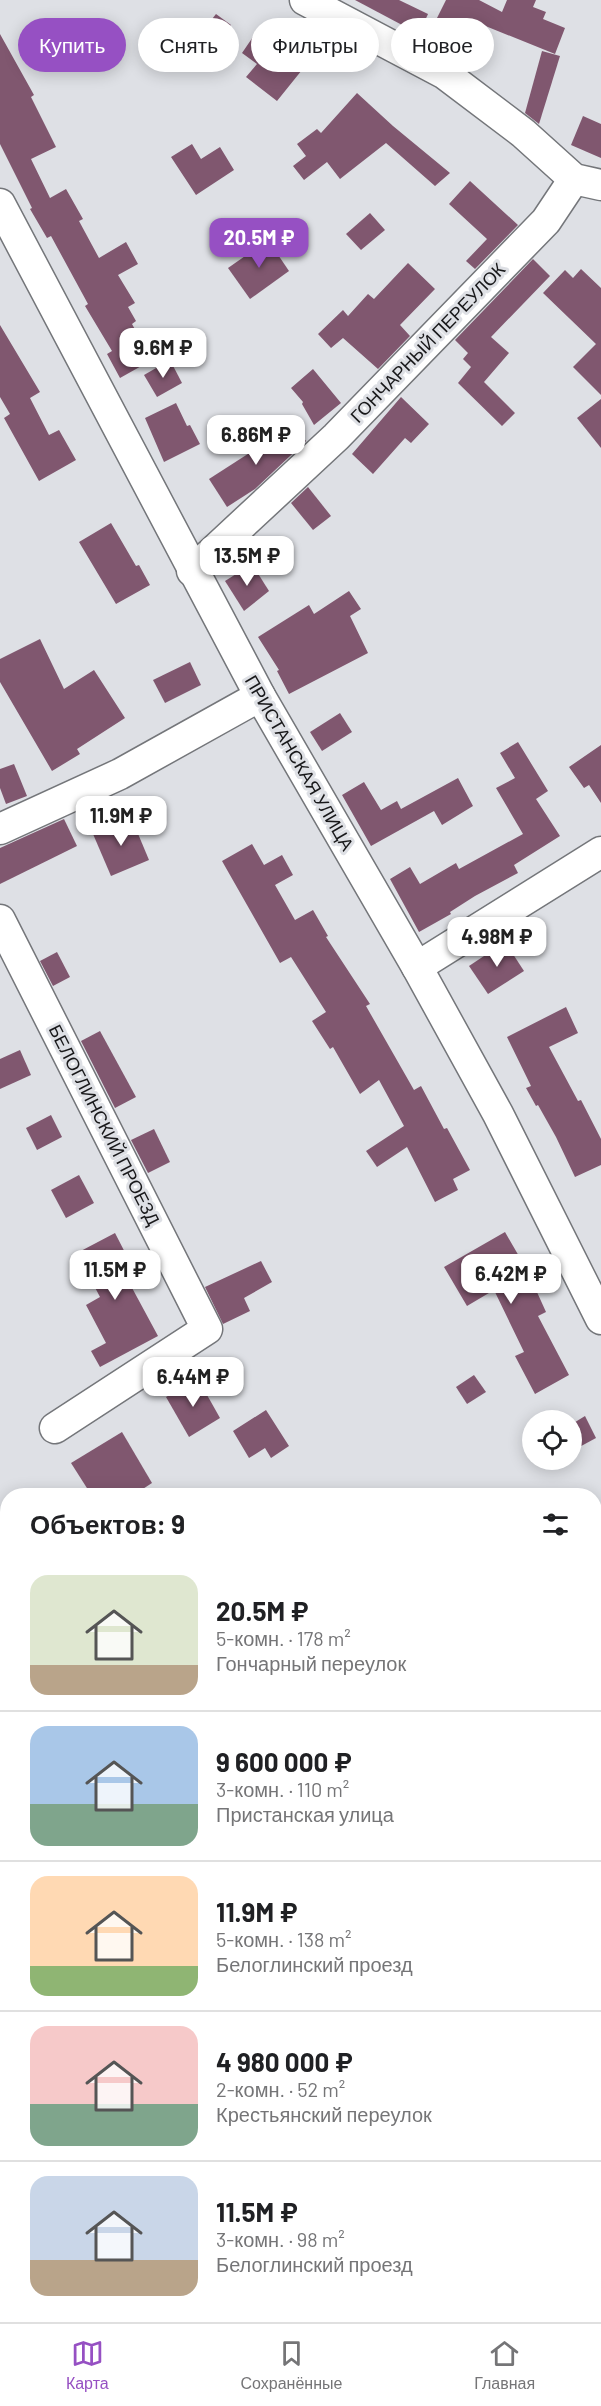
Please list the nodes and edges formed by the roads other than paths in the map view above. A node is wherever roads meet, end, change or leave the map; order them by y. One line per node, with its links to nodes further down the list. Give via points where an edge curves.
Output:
1 (305, 0): 2 (street, via 445,74)
2 (587, 182): 4 (street, ГОНЧАРНЫЙ ПЕРЕУЛОК, via 336,437)
3 (0, 204): 4 (street, ПРИСТАНСКАЯ УЛИЦА)
4 (192, 571): 5 (street, ПРИСТАНСКАЯ УЛИЦА)
5 (260, 696): 6 (street, via 120,774); 9 (street, ПРИСТАНСКАЯ УЛИЦА)
6 (0, 829)
7 (601, 852): 9 (street)
8 (0, 920): 11 (street, БЕЛОГЛИНСКИЙ ПРОЕЗД, via 207,1329)
9 (417, 967): 10 (street, ПРИСТАНСКАЯ УЛИЦА, via 498,1114)
10 (601, 1319)
11 (55, 1428)

